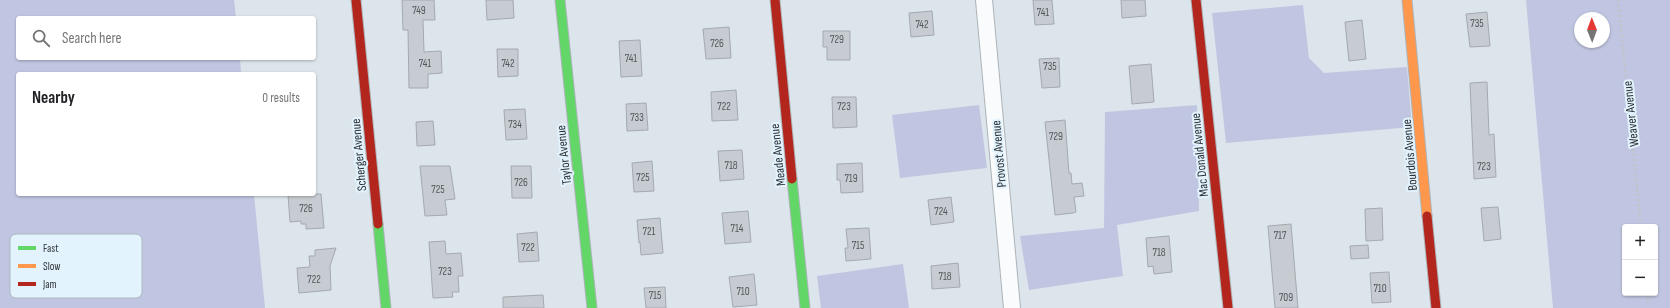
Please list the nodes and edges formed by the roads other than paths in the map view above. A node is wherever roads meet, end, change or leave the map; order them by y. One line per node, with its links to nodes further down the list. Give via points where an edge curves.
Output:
1 (356, 0): 7 (street, Scherger Avenue)
2 (560, 0): 8 (street, Taylor Avenue)
3 (775, 0): 9 (street, Meade Avenue)
4 (984, 0): 10 (street, Provost Avenue)
5 (1196, 0): 11 (street, Mac Donald Avenue)
6 (1407, 0): 12 (street, Bourdois Avenue)
7 (386, 308)
8 (592, 308)
9 (805, 308)
10 (1012, 308)
11 (1228, 308)
12 (1436, 308)

